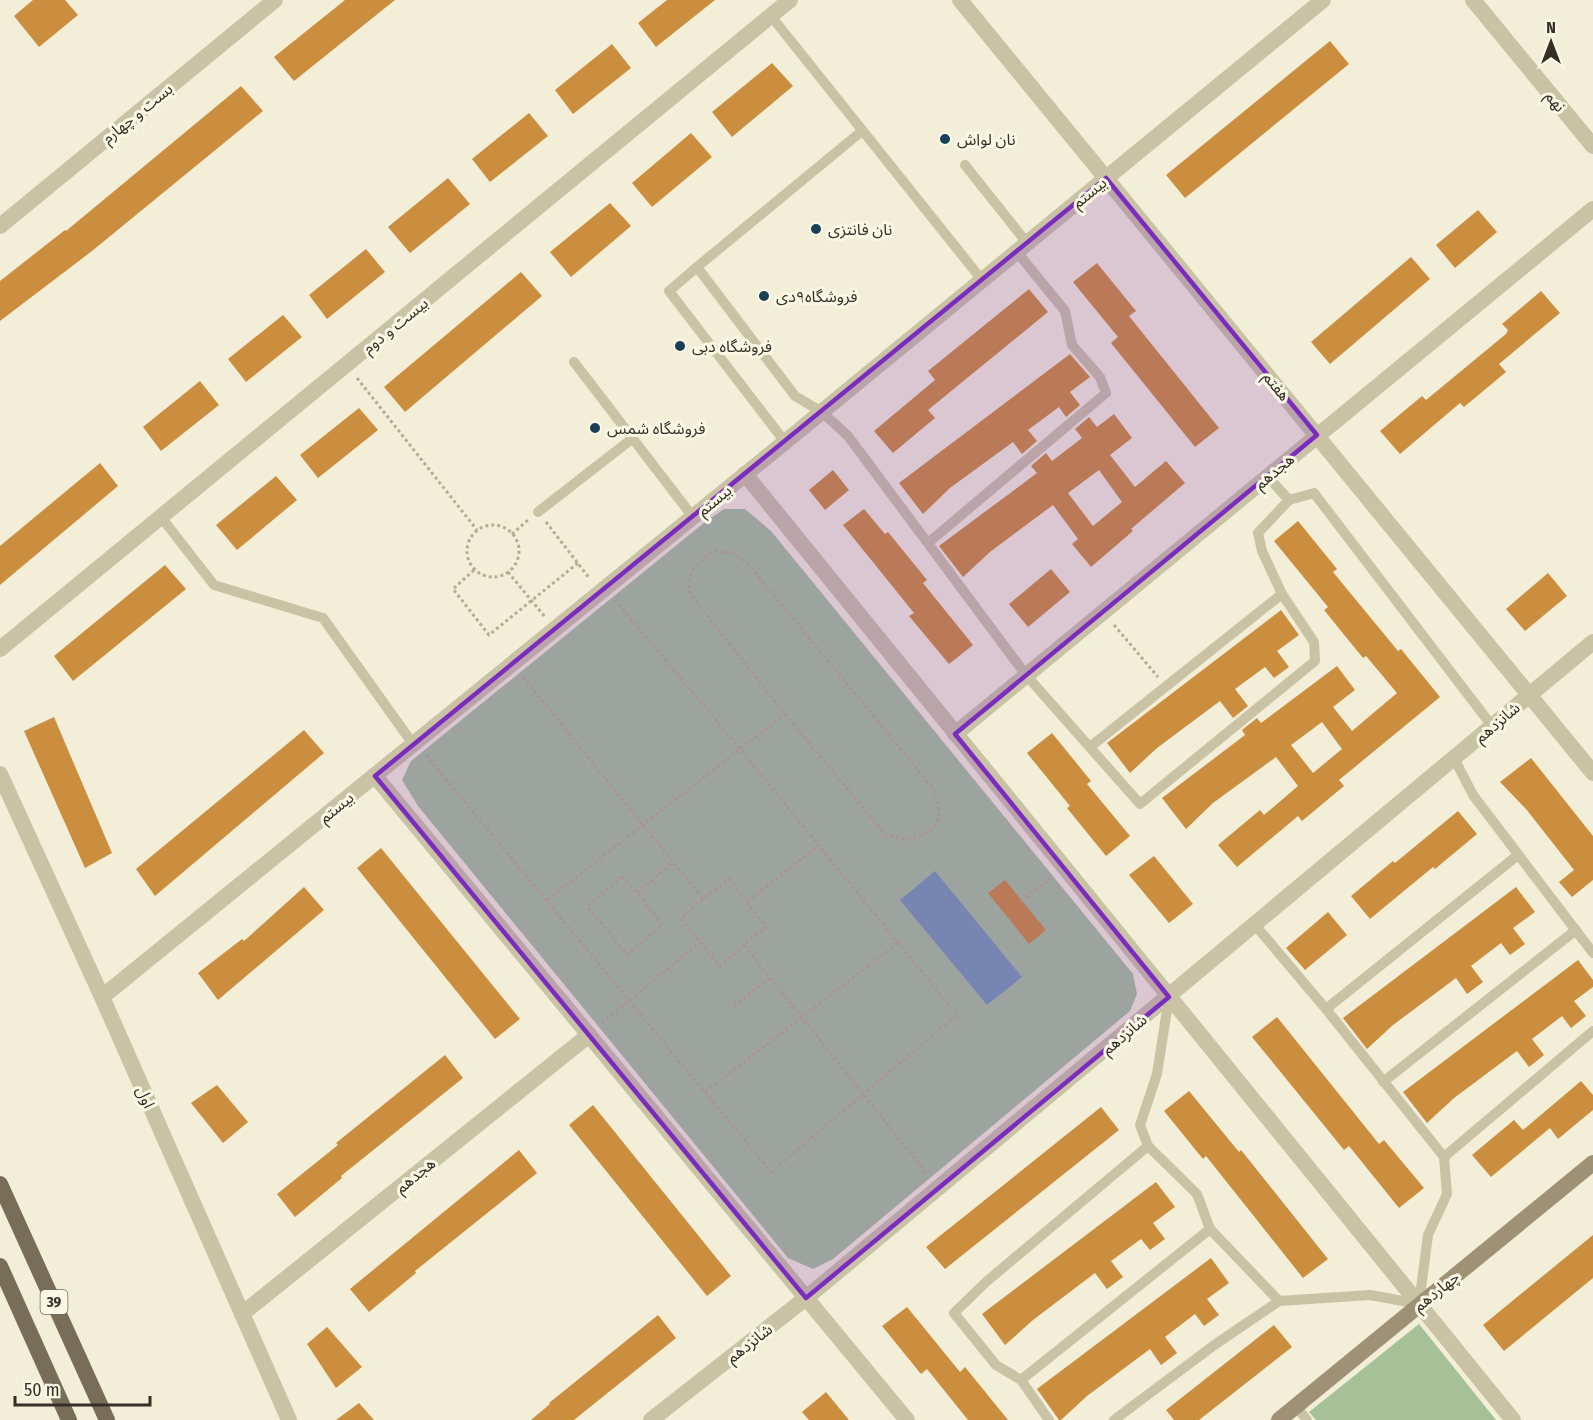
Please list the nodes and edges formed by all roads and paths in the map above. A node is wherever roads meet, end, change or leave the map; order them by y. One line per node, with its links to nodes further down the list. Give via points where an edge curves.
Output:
1 (275, 0): 12 (street, بست و چهارم)
2 (790, 0): 6 (street, بیست و دوم)
3 (960, 0): 10 (street, هفتم)
4 (1323, 0): 10 (street, بیستم)
5 (1473, 0): 8 (street, نهم)
6 (771, 16): 7 (lane); 17 (street, بیست و دوم)
7 (862, 130): 14 (lane); 15 (lane)
8 (1593, 146)
9 (965, 165): 13 (lane)
10 (1106, 178): 13 (street, بیستم); 19 (street, هفتم)
11 (1593, 209): 19 (street, هجدهم)
12 (0, 226)
13 (1022, 247): 15 (street, بیستم); 30 (lane, via 1065,311 1072,345 1100,377 1106,393)
14 (697, 267): 18 (lane, via 795,396); 21 (lane, via 669,291)
15 (982, 280): 18 (street, بیستم)
16 (574, 362): 20 (lane)
17 (346, 365): 26 (street, بیست و دوم); 28 (path)
18 (822, 412): 21 (street, بیستم); 30 (lane, via 848,436)
19 (1317, 435): 23 (street, هجدهم); 44 (street, هفتم)
20 (633, 438): 25 (lane); 27 (lane)
21 (785, 442): 22 (street, بیستم)
22 (745, 474): 27 (street, بیستم); 47 (street)
23 (1267, 476): 24 (lane); 37 (street, هجدهم)
24 (1289, 500): 35 (lane, via 1258,533); 46 (lane, via 1314,493)
25 (538, 512): 29 (path); 31 (path)
26 (161, 517): 40 (street, بیست و دوم); 48 (lane, via 214,585 323,618)
27 (693, 517): 34 (street, بیستم)
28 (477, 530): 29 (path, via 491,525 506,528); 32 (path, via 467,549)
29 (512, 534): 33 (path, via 517,538 520,553 515,567)
30 (928, 543): 42 (lane)
31 (578, 563): 34 (path); 36 (path)
32 (474, 570): 33 (path, via 487,577); 36 (path, via 453,589 489,635)
33 (508, 572): 36 (path)
34 (601, 592): 38 (street, بیستم); 50 (path, via 618,602)
35 (1282, 594): 43 (lane); 49 (lane, via 1314,642 1315,661 1140,804)
36 (532, 601): 38 (path)
37 (1103, 612): 42 (street, هجدهم); 43 (path)
38 (555, 630): 41 (street, بیستم)
39 (1593, 642): 44 (street, شانزدهم)
40 (0, 649)
41 (513, 664): 48 (street, بیستم); 56 (path)
42 (1026, 675): 47 (street, هجدهم); 49 (lane)
43 (1165, 687): 49 (lane)
44 (1529, 695): 46 (street, شانزدهم); 51 (street, هفتم)
45 (785, 714): 45 (path, via 886,835 909,840 930,831 938,821 939,807 933,788 748,564 733,553 714,551 699,561 690,577 689,591); 50 (path)
46 (1492, 726): 52 (street, شانزدهم)
47 (955, 734): 60 (street)
48 (413, 744): 55 (street, بیستم); 63 (path, via 429,757)
49 (1090, 747)
50 (741, 750): 56 (path); 57 (path)
51 (1586, 755): 53 (street, هفتم)
52 (1454, 758): 58 (lane, via 1473,795); 66 (street, شانزدهم)
53 (1593, 773)
54 (0, 774): 74 (street, اول)
55 (375, 776): 74 (street, بیستم); 80 (street)
56 (643, 826): 59 (path); 63 (path)
57 (819, 845): 65 (path); 69 (path)
58 (1518, 855): 67 (lane); 77 (lane)
59 (673, 862): 61 (path); 62 (path)
60 (1064, 867): 64 (path); 73 (street)
61 (637, 893): 61 (path, via 623,876 587,906 627,955 663,925)
62 (703, 899): 65 (path, via 729,879); 68 (path, via 681,918)
63 (547, 900): 75 (path)
64 (1021, 901)
65 (747, 902): 70 (path, via 766,927)
66 (1255, 925): 73 (street, شانزدهم); 77 (lane)
67 (1576, 930): 71 (lane); 81 (lane)
68 (700, 942): 70 (path, via 720,966); 75 (path)
69 (898, 943): 78 (path); 83 (path, via 957,1015)
70 (744, 945): 72 (path)
71 (1593, 953)
72 (771, 977): 76 (path); 78 (path)
73 (1169, 996): 84 (lane, via 1157,1074 1140,1125); 88 (street, شانزدهم); 93 (street)
74 (102, 997): 94 (street, اول)
75 (630, 1001): 80 (path); 82 (path)
76 (734, 1006)
77 (1326, 1009): 81 (lane)
78 (802, 1017): 82 (path); 83 (path)
79 (1593, 1030): 85 (lane)
80 (589, 1035): 91 (street); 94 (street, هجدهم)
81 (1383, 1082): 85 (lane)
82 (705, 1092): 83 (path, via 771,1172)
83 (863, 1094): 88 (path)
84 (1148, 1146): 89 (lane, via 1197,1194); 95 (lane, via 954,1312 996,1365)
85 (1444, 1157): 93 (lane, via 1447,1194 1428,1235)
86 (1593, 1163): 93 (main road, چهاردهم)
87 (0, 1184): 98 (main road, 39)
88 (938, 1188): 91 (street, شانزدهم)
89 (1210, 1229): 92 (lane); 95 (lane)
90 (0, 1266): 97 (main road, 39)
91 (806, 1298): 100 (street, شانزدهم); 101 (street)
92 (1279, 1301): 93 (lane, via 1370,1295); 103 (lane)
93 (1419, 1304): 96 (main road, چهاردهم); 106 (street)
94 (242, 1314): 99 (street, اول)
95 (1021, 1380): 102 (lane)
96 (1296, 1406): 104 (main road, چهاردهم); 105 (lane)
97 (69, 1420)
98 (107, 1420)
99 (289, 1420)
100 (651, 1420)
101 (907, 1420)
102 (1049, 1420)
103 (1114, 1420)
104 (1279, 1420)
105 (1307, 1420)
106 (1513, 1420)

